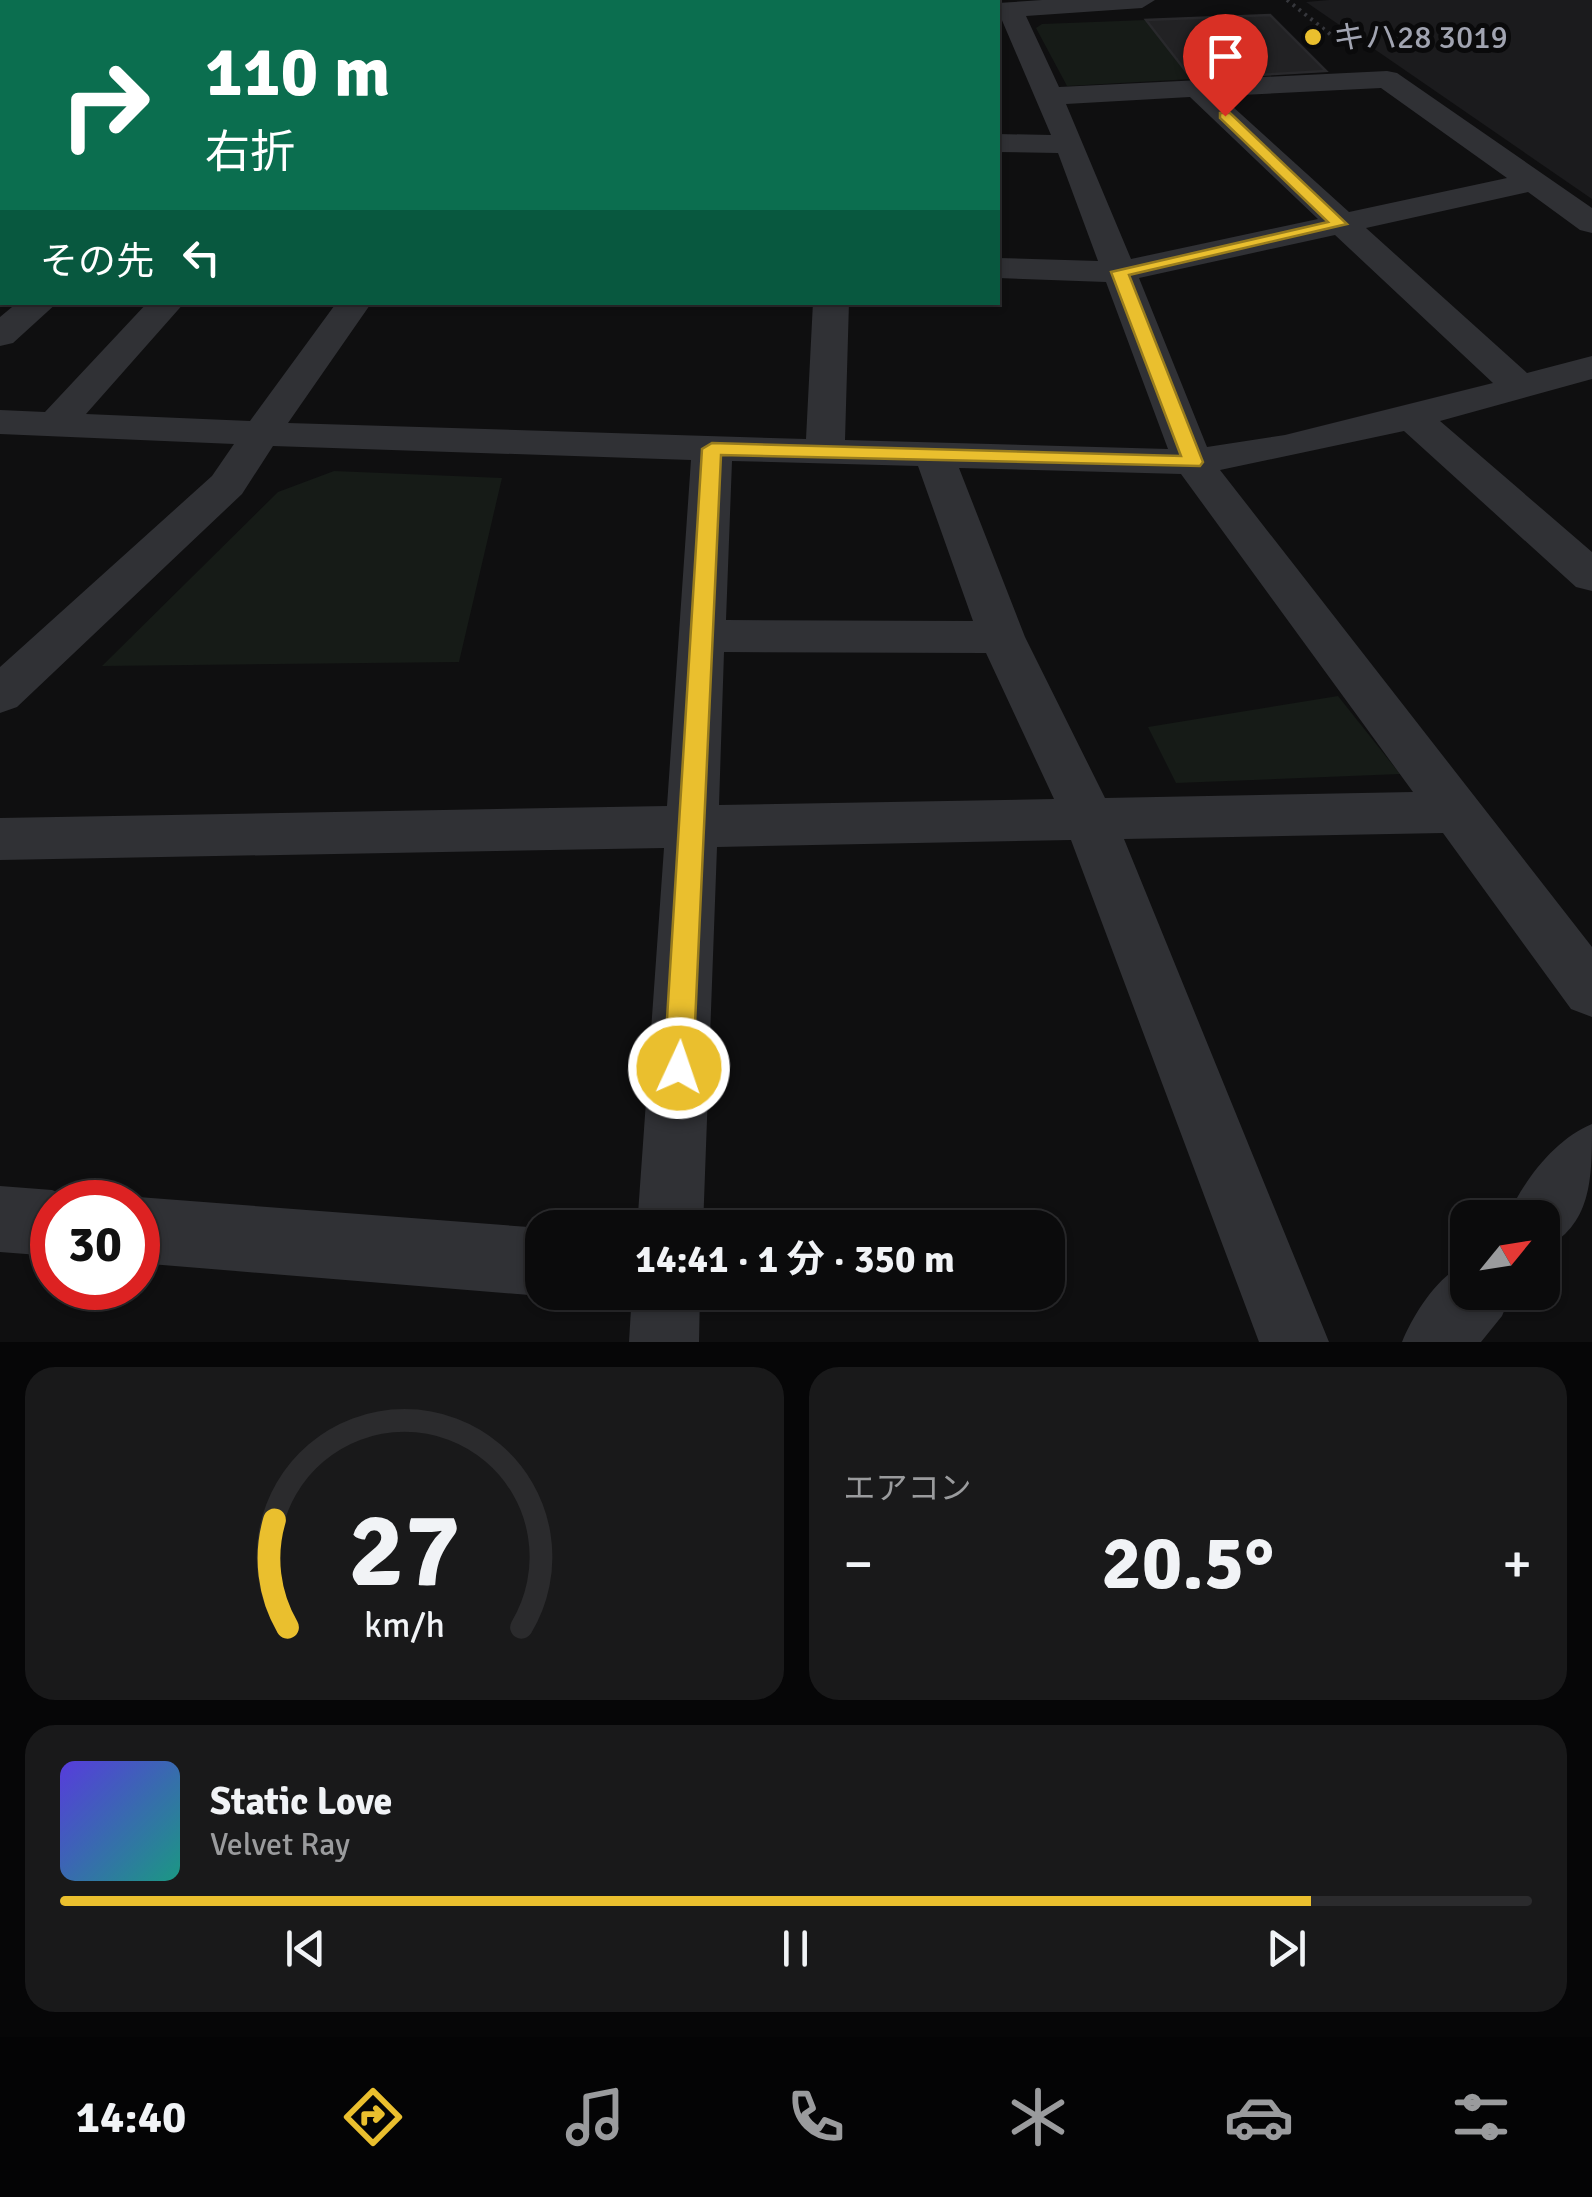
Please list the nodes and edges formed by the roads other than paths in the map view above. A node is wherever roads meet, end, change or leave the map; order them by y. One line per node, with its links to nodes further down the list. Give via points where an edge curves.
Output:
1 (1142, 0): 2 (street)
2 (1004, 11): 4 (street)
3 (1196, 88): 4 (street); 7 (street, via 1387,80); 9 (street)
4 (1050, 96): 6 (street)
5 (1000, 142): 6 (street)
6 (1070, 144): 11 (street)
7 (1530, 182): 8 (street); 9 (street)
8 (1592, 223)
9 (1340, 224): 11 (street); 18 (street)
10 (1000, 268): 11 (street)
11 (1119, 272): 26 (street)
12 (37, 305): 16 (street)
13 (165, 305): 21 (street)
14 (353, 305): 22 (street)
15 (831, 305): 24 (street)
16 (0, 335)
17 (1592, 367): 18 (street)
18 (1517, 386): 19 (street)
19 (1412, 417): 26 (street); 27 (street)
20 (0, 422): 21 (street)
21 (56, 424): 22 (street)
22 (263, 434): 23 (street); 30 (street, via 227,485)
23 (712, 449): 24 (street); 28 (street)
24 (825, 452): 25 (street)
25 (934, 456): 26 (street); 29 (street)
26 (1193, 462): 31 (street)
27 (1592, 576)
28 (701, 636): 29 (street); 33 (street)
29 (1002, 637): 32 (street)
30 (3, 690)
31 (1457, 812): 32 (street); 35 (street)
32 (1089, 818): 33 (street); 46 (street)
33 (692, 828): 34 (street); 38 (street)
34 (0, 839)
35 (1592, 991)
36 (1592, 1155): 37 (street)
37 (1555, 1200)
38 (671, 1210)
39 (0, 1218): 40 (street)
40 (30, 1221)
41 (160, 1232): 42 (street)
42 (525, 1261)
43 (665, 1310): 45 (street)
44 (1463, 1310): 47 (street)
45 (664, 1342)
46 (1294, 1342)
47 (1437, 1342)

